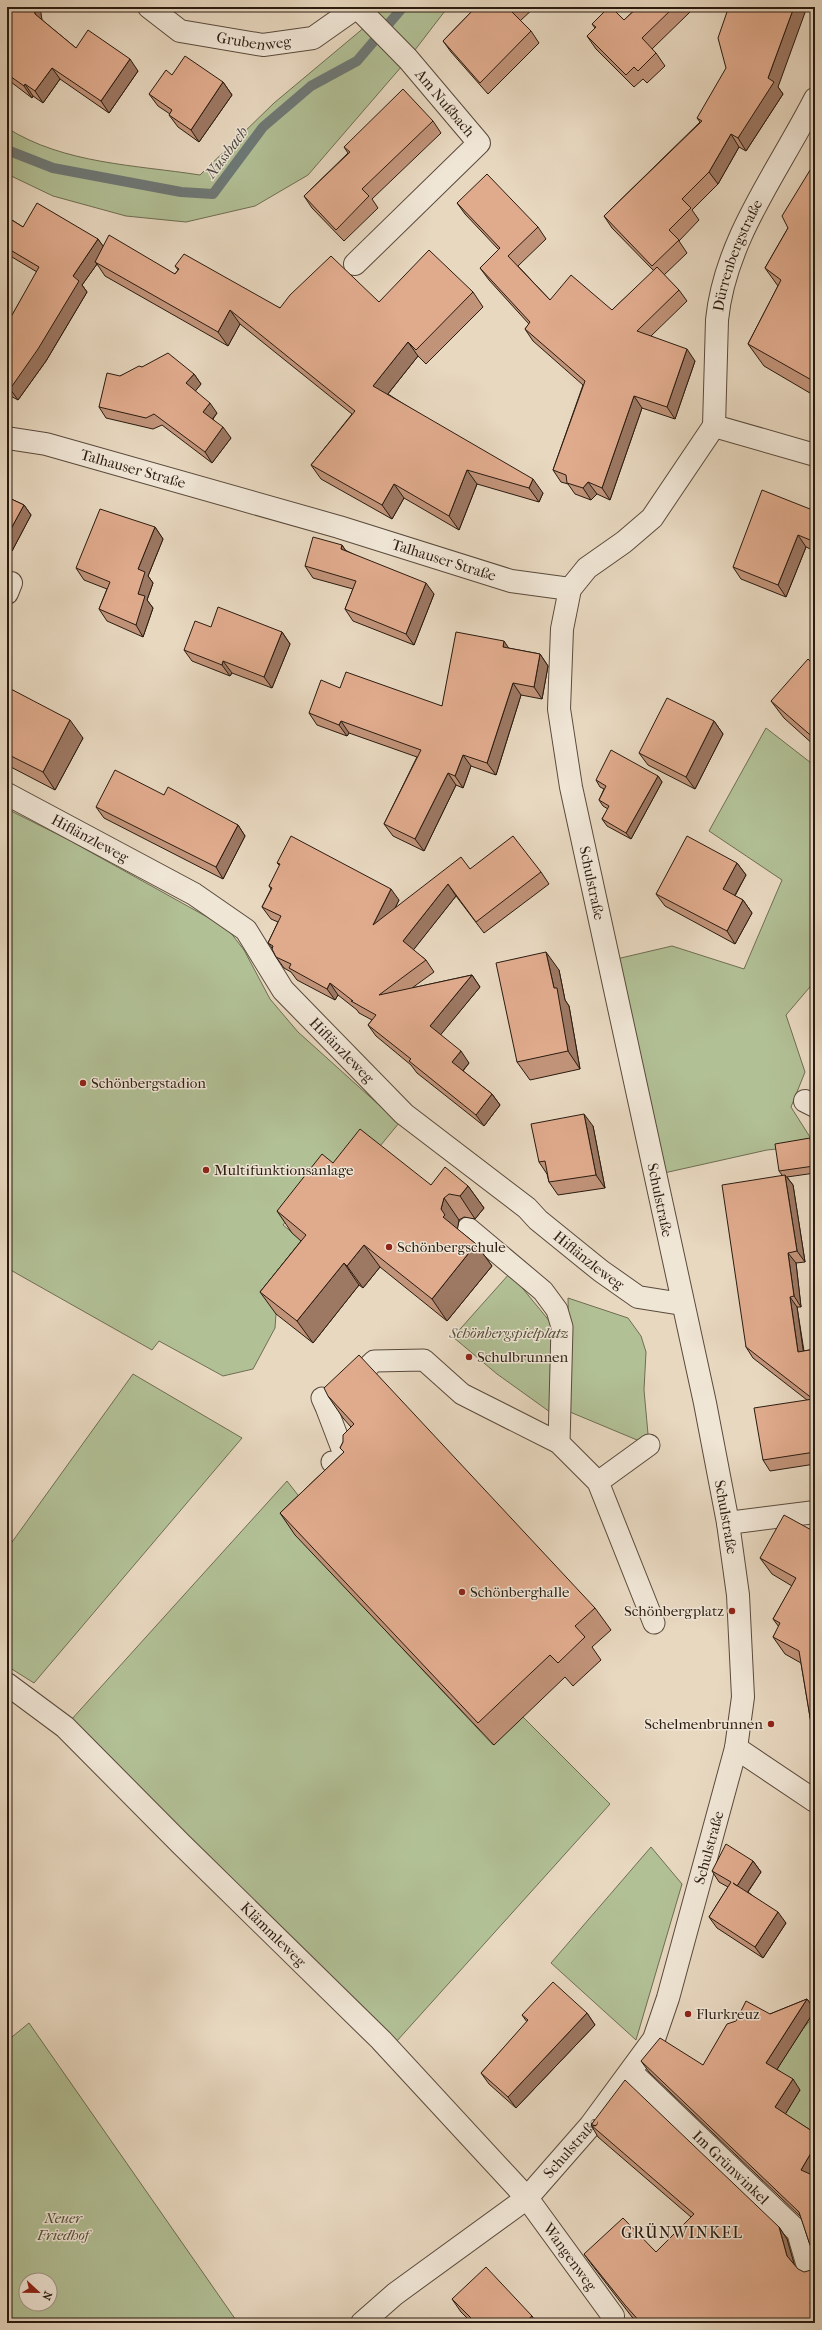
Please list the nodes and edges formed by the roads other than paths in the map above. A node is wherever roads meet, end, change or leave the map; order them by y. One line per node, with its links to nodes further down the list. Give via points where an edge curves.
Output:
1 (149, 7): 2 (street, Grubenweg, via 180,31 263,45 313,38)
2 (362, 12): 4 (street, Am Nußbach, via 408,59 479,143)
3 (815, 99): 5 (street, Dürrenbergstraße, via 793,143 748,219 721,292 717,320)
4 (355, 264)
5 (714, 426): 7 (street); 8 (street, via 652,518 588,568)
6 (7, 438): 8 (street, Talhauser Straße, via 46,444 339,527 512,582)
7 (815, 455)
8 (570, 589): 11 (street, Schulstraße, via 562,629 559,709 571,787)
9 (7, 794): 11 (street, Hiflänzleweg, via 194,894 246,930 283,990 404,1114 527,1208 538,1220 601,1271 638,1297)
10 (468, 1228): 12 (street, via 543,1291 558,1310 562,1327)
11 (682, 1304): 17 (street, Schulstraße, via 705,1403)
12 (559, 1443): 14 (street, via 462,1394 424,1360 374,1361 324,1402 347,1462); 15 (street)
13 (649, 1444): 15 (street)
14 (332, 1462)
15 (598, 1482): 18 (street)
16 (815, 1512): 17 (street)
17 (728, 1523): 20 (street, Schulstraße, via 738,1595 743,1697)
18 (654, 1623)
19 (7, 1684): 23 (street, Klämmleweg, via 65,1727 381,2040)
20 (736, 1748): 21 (street); 22 (street, Schulstraße, via 668,1998 654,2039)
21 (815, 1801)
22 (631, 2072): 23 (street, Schulstraße, via 590,2126); 24 (street, Im Grünwinkel, via 798,2232 807,2263)
23 (527, 2198): 25 (street, Wangenweg); 26 (street, Schulstraße, via 395,2294)
24 (815, 2271)
25 (614, 2316)
26 (362, 2323)

